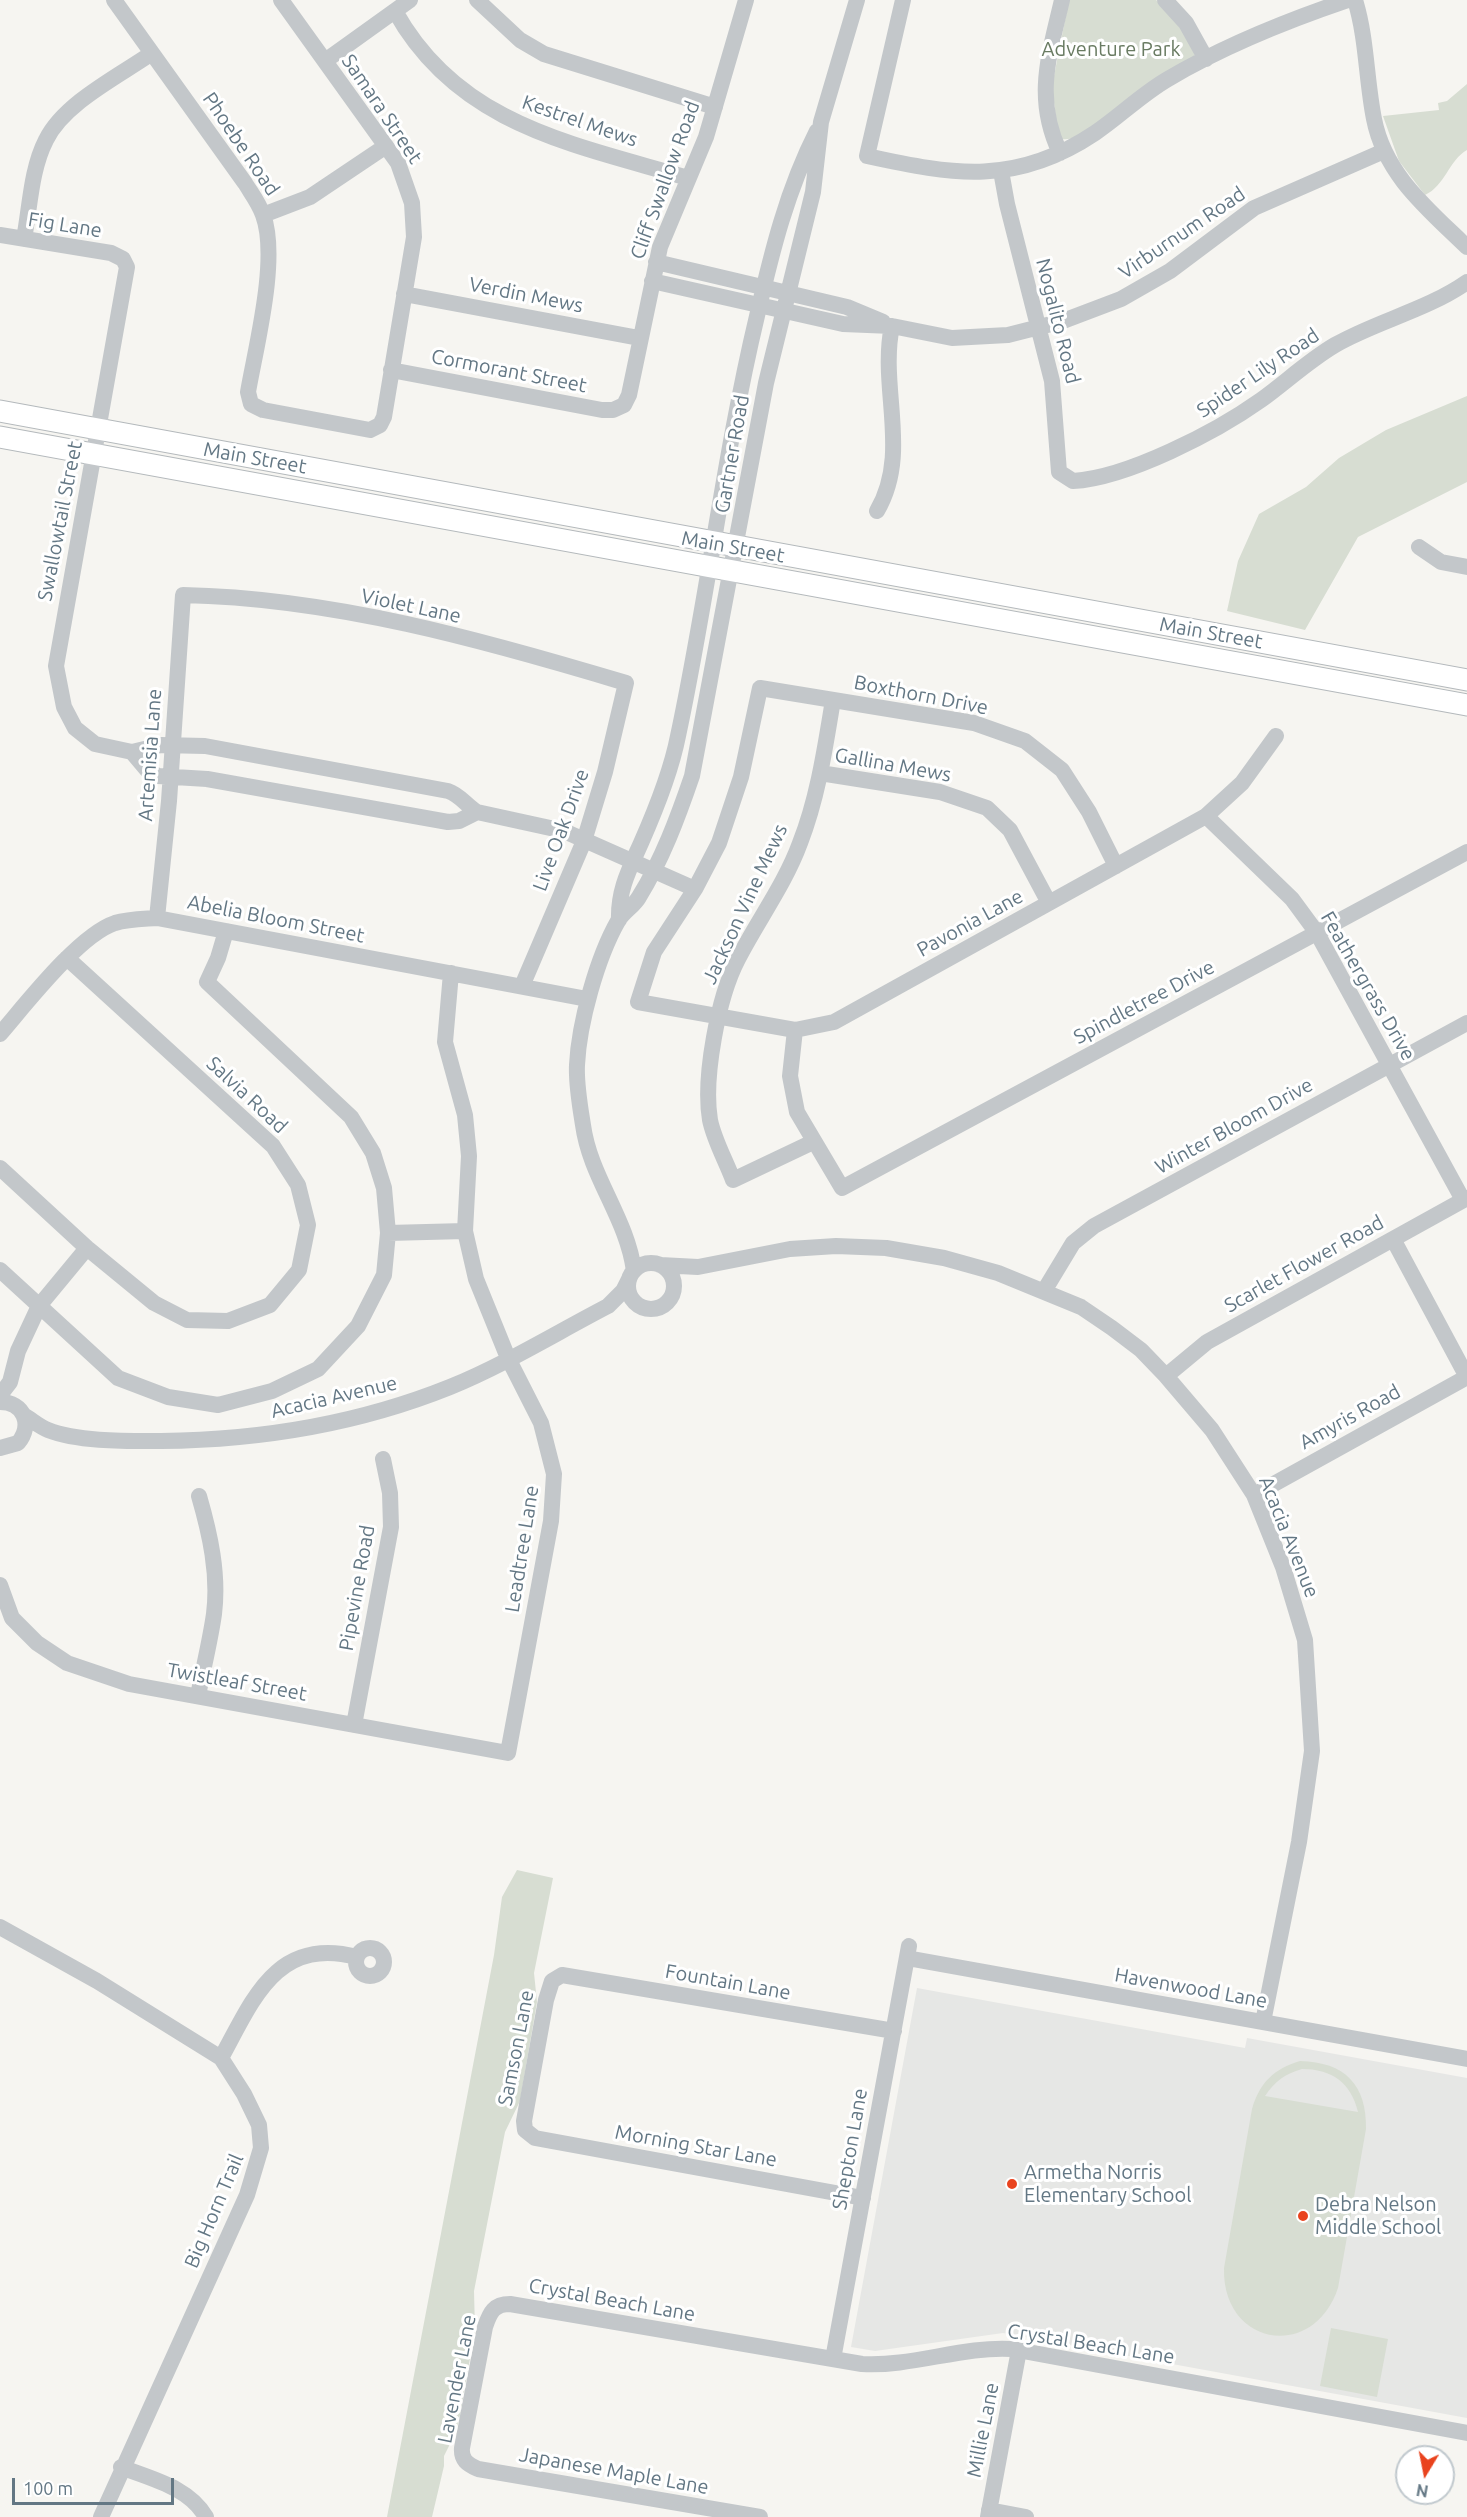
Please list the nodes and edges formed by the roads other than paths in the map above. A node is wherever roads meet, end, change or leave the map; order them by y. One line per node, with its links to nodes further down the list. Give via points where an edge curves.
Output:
1 (114, 0): 13 (street, Phoebe Road)
2 (281, 0): 15 (street, Samara Street)
3 (410, 0): 12 (street)
4 (477, 0): 16 (street, via 520,40 544,54)
5 (746, 0): 16 (street, Cliff Swallow Road)
6 (857, 0): 17 (street, Gartner Road)
7 (903, 0): 21 (street, via 867,156 943,172)
8 (1062, 0): 20 (street, via 1044,93 1049,127)
9 (1165, 0): 14 (street, via 1186,23)
10 (1348, 0): 14 (street)
11 (1355, 0): 19 (street, via 1367,47 1374,119)
12 (395, 11): 15 (street); 22 (street, Kestrel Mews, via 427,60 481,104 535,132)
13 (152, 53): 23 (street, Phoebe Road); 25 (street, via 73,107 52,129 38,161)
14 (1206, 59): 20 (street, via 1157,85 1098,131)
15 (325, 61): 18 (street, Samara Street)
16 (715, 107): 22 (street, Cliff Swallow Road)
17 (821, 122): 31 (street, Gartner Road, via 790,189); 32 (street, Gartner Road, via 813,192)
18 (386, 147): 23 (street, via 310,197); 33 (street, Samara Street, via 398,164 412,203 414,237)
19 (1384, 151): 26 (street, via 1405,185); 37 (street, Virburnum Road, via 1254,208 1170,271 1129,295 1087,314)
20 (1060, 153): 21 (street)
21 (1001, 171): 37 (street, Nogalito Road)
22 (688, 178): 28 (street, Cliff Swallow Road)
23 (263, 214): 42 (street, Phoebe Road, via 268,267 248,392 251,404 314,421)
24 (0, 235): 25 (street, Fig Lane)
25 (24, 239): 27 (street, Fig Lane, via 111,253)
26 (1467, 247)
27 (123, 259): 43 (street, Swallowtail Street, via 127,271)
28 (656, 262): 29 (street, Cliff Swallow Road); 31 (street, Virburnum Road)
29 (652, 281): 34 (street, Virburnum Road); 38 (street, Cliff Swallow Road)
30 (1467, 282): 46 (street, Spider Lily Road, via 1447,295 1337,344 1243,412 1195,440 1137,464 1079,480)
31 (763, 287): 32 (street, Virburnum Road); 34 (street, Gartner Road)
32 (787, 293): 35 (street, Gartner Road); 36 (street, Virburnum Road, via 847,307)
33 (404, 294): 38 (street, Verdin Mews); 39 (street, Samara Street)
34 (759, 305): 35 (street, Virburnum Road); 48 (street, Gartner Road)
35 (783, 310): 36 (street, Virburnum Road, via 843,324); 50 (street, Gartner Road)
36 (892, 327): 37 (street, Virburnum Road, via 966,339); 47 (street, via 888,363 894,456 887,494)
37 (1040, 328): 46 (street, Nogalito Road, via 1053,386 1059,472)
38 (639, 338): 40 (street, Cliff Swallow Road, via 629,395)
39 (391, 370): 40 (street, Cormorant Street, via 602,410); 42 (street, Samara Street, via 384,417)
40 (619, 408)
41 (0, 411): 43 (main road, Main Street)
42 (376, 428)
43 (99, 429): 45 (street, Swallowtail Street); 48 (main road, Main Street)
44 (0, 437): 45 (main road, Main Street)
45 (94, 454): 52 (main road, Main Street); 61 (street, Swallowtail Street, via 56,666 64,707 75,728 95,744)
46 (1066, 479)
47 (877, 511)
48 (712, 543): 50 (main road, Main Street); 52 (street, Gartner Road)
49 (1419, 547): 51 (street, via 1441,562)
50 (736, 548): 53 (street, Gartner Road); 55 (main road, Main Street)
51 (1467, 567)
52 (708, 568): 53 (main road, Main Street); 68 (street, Gartner Road, via 678,737 660,795)
53 (731, 572): 58 (main road, Main Street); 70 (street, Gartner Road, via 692,776)
54 (183, 595): 56 (street, Violet Lane, via 236,596 386,621 490,644); 60 (street, Artemisia Lane)
55 (1467, 680)
56 (626, 683): 66 (street, Live Oak Drive)
57 (833, 700): 62 (street, Jackson Vine Mews); 69 (street, Boxthorn Drive, via 974,723 1025,741 1062,770); 71 (street, Boxthorn Drive, via 760,688 741,777 719,843)
58 (1467, 705)
59 (1276, 736): 65 (street, Pavonia Lane, via 1242,783)
60 (173, 746): 61 (street, Swallowtail Street); 63 (street, Artemisia Lane); 64 (street, Swallowtail Street, via 205,746 448,791 460,795)
61 (132, 752): 63 (street, via 148,771)
62 (820, 773): 72 (street, Gallina Mews, via 940,792 987,808 1010,830); 81 (street, Jackson Vine Mews, via 801,842 777,893 737,961)
63 (171, 776): 64 (street, via 448,822); 73 (street, Artemisia Lane)
64 (477, 812): 66 (street, Swallowtail Street, via 564,831)
65 (1206, 816): 69 (street, Pavonia Lane); 76 (street, Feathergrass Drive, via 1292,899)
66 (584, 840): 68 (street, Swallowtail Street); 79 (street, Live Oak Drive)
67 (1467, 852): 76 (street, Spindletree Drive)
68 (632, 862): 70 (street, Swallowtail Street); 74 (street, Gartner Road, via 620,894)
69 (1116, 866): 72 (street, Pavonia Lane)
70 (653, 871): 71 (street, Swallowtail Street); 74 (street, Gartner Road, via 638,900)
71 (695, 890): 81 (street, Pavonia Lane, via 654,952 638,1002)
72 (1049, 903): 83 (street, Pavonia Lane, via 834,1022)
73 (156, 918): 75 (street, Abelia Bloom Street); 77 (street, Abelia Bloom Street, via 115,923)
74 (619, 920): 80 (street, Gartner Road)
75 (226, 931): 78 (street, Abelia Bloom Street); 90 (street, via 207,982 351,1117 373,1153 384,1188)
76 (1317, 933): 85 (street, Feathergrass Drive); 86 (street, Spindletree Drive, via 842,1188)
77 (67, 958): 84 (street, Abelia Bloom Street); 93 (street, Salvia Road, via 273,1146 298,1185 308,1224 299,1270 270,1305 228,1321 187,1320 154,1303)
78 (451, 973): 79 (street, Abelia Bloom Street); 89 (street, Leadtree Lane, via 445,1041 465,1115 469,1156)
79 (522, 986): 80 (street, Abelia Bloom Street)
80 (587, 999): 91 (street, Gartner Road, via 576,1066 583,1128 600,1178)
81 (718, 1016): 83 (street, Pavonia Lane); 86 (street, Jackson Vine Mews, via 710,1064 710,1120 733,1180)
82 (1467, 1023): 85 (street, Winter Bloom Drive)
83 (795, 1030): 86 (street, via 790,1076 797,1112)
84 (0, 1034)
85 (1390, 1065): 88 (street, Feathergrass Drive); 99 (street, Winter Bloom Drive, via 1094,1226 1073,1243)
86 (813, 1142)
87 (0, 1168): 93 (street, Salvia Road)
88 (1465, 1199): 92 (street, Scarlet Flower Road)
89 (465, 1231): 90 (street); 103 (street, Leadtree Lane, via 476,1279)
90 (388, 1233): 100 (street, via 384,1275 358,1326 318,1369 272,1391 218,1405 168,1397 118,1378)
91 (626, 1233): 94 (street); 97 (street)
92 (1393, 1239): 104 (street, Scarlet Flower Road, via 1206,1342); 105 (street)
93 (87, 1248): 100 (street)
94 (656, 1264): 95 (street); 97 (street); 98 (street, via 668,1270)
95 (698, 1267): 98 (street); 99 (street, Acacia Avenue, via 790,1249 836,1245 886,1248 944,1258)
96 (0, 1270): 100 (street)
97 (631, 1275): 101 (street, via 623,1291); 102 (street, via 630,1295)
98 (675, 1286): 102 (street, via 668,1301)
99 (1044, 1291): 104 (street, Acacia Avenue, via 1081,1307 1113,1328)
100 (39, 1305): 106 (street)
101 (608, 1306): 102 (street); 103 (street, Acacia Avenue)
102 (644, 1307)
103 (508, 1358): 109 (street, Acacia Avenue, via 452,1386 412,1400 281,1433 129,1441); 119 (street, Leadtree Lane, via 541,1423 554,1474 551,1521)
104 (1166, 1376): 113 (street, Acacia Avenue, via 1212,1430)
105 (1467, 1377): 113 (street, Amyris Road)
106 (5, 1388): 108 (street)
107 (0, 1402): 108 (street, Acacia Avenue, via 8,1402)
108 (23, 1413): 109 (street, Acacia Avenue); 110 (street, via 26,1423)
109 (48, 1430): 110 (street, Acacia Avenue)
110 (12, 1444): 112 (street)
111 (383, 1459): 118 (street, Pipevine Road, via 390,1493 390,1527)
112 (0, 1462)
113 (1254, 1495): 124 (street, Acacia Avenue, via 1283,1567 1305,1640 1312,1751 1299,1842)
114 (199, 1496): 117 (street, via 210,1535 215,1580 214,1613)
115 (0, 1585): 116 (street, Twistleaf Street)
116 (6, 1621): 117 (street, Twistleaf Street, via 67,1663 129,1684)
117 (198, 1696): 118 (street, Twistleaf Street)
118 (354, 1725): 119 (street, Twistleaf Street)
119 (508, 1753)
120 (0, 1927): 126 (street, Big Horn Trail, via 97,1981)
121 (908, 1952): 124 (street, Havenwood Lane); 125 (street, Shepton Lane)
122 (357, 1957): 126 (street, via 321,1952 288,1962 275,1971 255,1995)
123 (556, 1977): 125 (street, Fountain Lane); 128 (street, Samson Lane, via 546,2000)
124 (1263, 2022): 127 (street, Havenwood Lane)
125 (894, 2031): 129 (street, Shepton Lane)
126 (221, 2058): 135 (street, Big Horn Trail, via 255,2113 260,2157 247,2194)
127 (1467, 2059)
128 (525, 2130): 129 (street, Morning Star Lane, via 541,2140)
129 (863, 2198): 132 (street, Shepton Lane)
130 (495, 2307): 132 (street, Crystal Beach Lane, via 510,2304); 134 (street, Lavender Lane, via 485,2327 462,2448)
131 (1019, 2350): 132 (street, Crystal Beach Lane, via 991,2349 883,2364); 133 (street, Crystal Beach Lane); 136 (street, Millie Lane)
132 (833, 2359)
133 (1467, 2433)
134 (464, 2460): 139 (street, Japanese Maple Lane, via 478,2469)
135 (122, 2467): 137 (street, Big Horn Trail); 138 (street, via 180,2491)
136 (988, 2514): 140 (street)
137 (101, 2517)
138 (207, 2517)
139 (760, 2517)
140 (1026, 2517)

